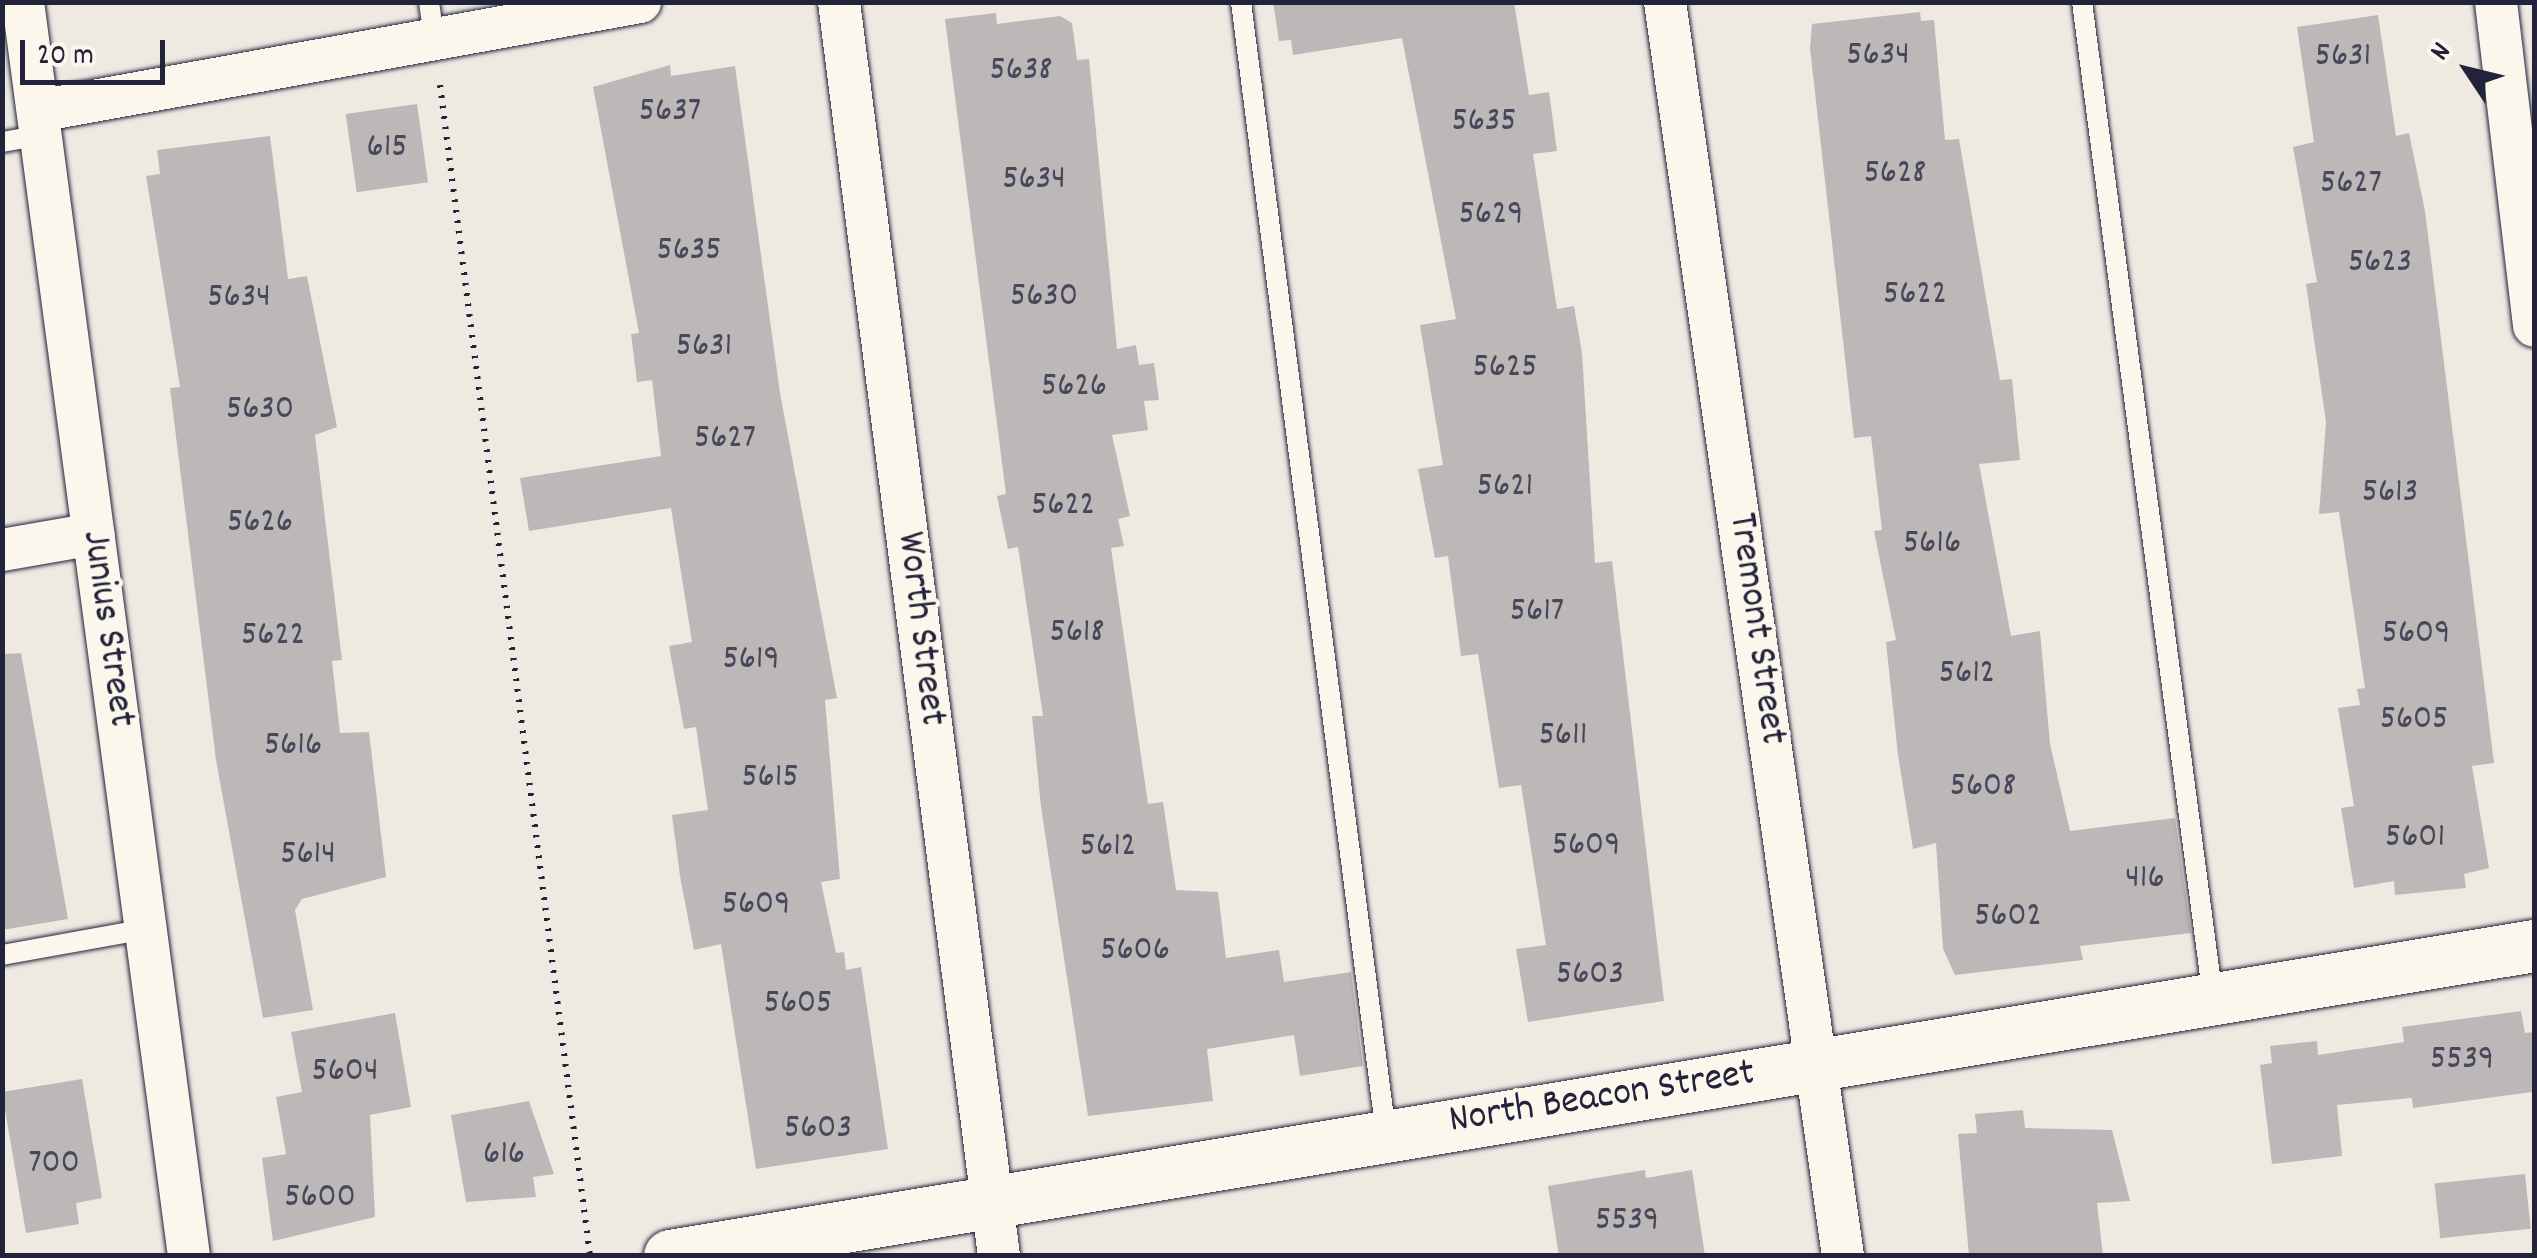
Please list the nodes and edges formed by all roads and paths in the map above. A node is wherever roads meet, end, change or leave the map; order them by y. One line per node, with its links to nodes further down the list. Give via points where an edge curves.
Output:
1 (24, 2): 9 (street, Junius Street)
2 (640, 2): 8 (street)
3 (838, 2): 19 (street, Worth Street)
4 (1241, 2): 18 (lane)
5 (1665, 2): 17 (street, Tremont Street)
6 (2082, 2): 16 (lane)
7 (2496, 2): 10 (street)
8 (431, 21): 9 (street); 21 (path)
9 (27, 129): 11 (street, Junius Street)
10 (2534, 326)
11 (94, 534): 12 (street); 13 (street, Junius Street)
12 (2, 550)
13 (146, 929): 15 (lane); 20 (street, Junius Street)
14 (2534, 946): 16 (street, North Beacon Street)
15 (2, 955)
16 (2214, 1000): 17 (street, North Beacon Street)
17 (1819, 1063): 18 (street, North Beacon Street); 24 (street, Tremont Street)
18 (1386, 1134): 19 (street, North Beacon Street)
19 (991, 1201): 22 (street, North Beacon Street); 23 (street, Worth Street)
20 (189, 1256)
21 (590, 1256)
22 (670, 1256)
23 (999, 1256)
24 (1843, 1256)

